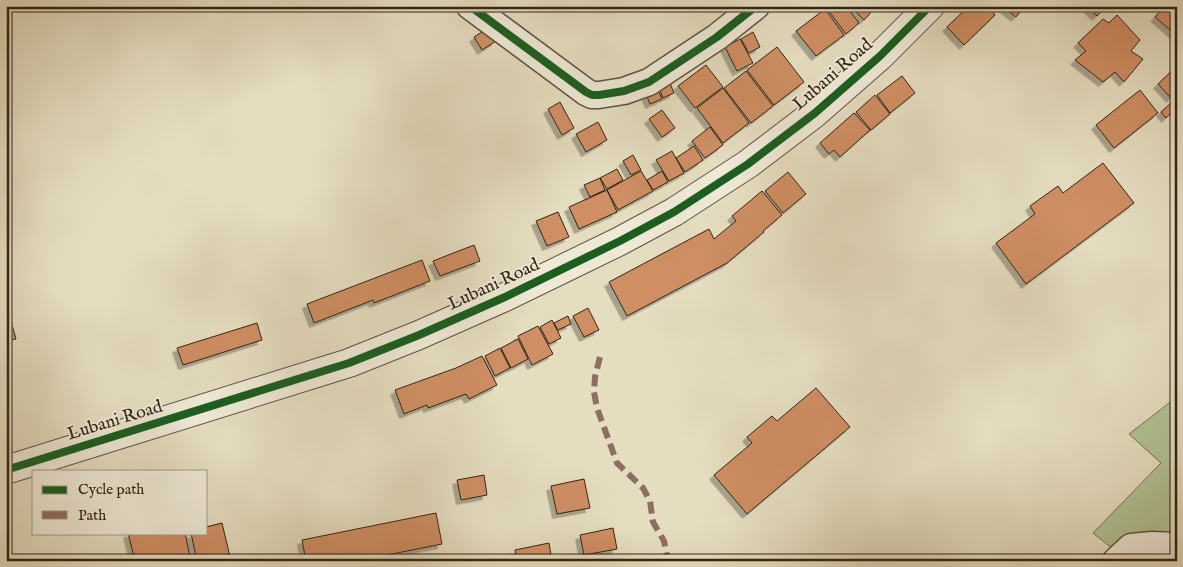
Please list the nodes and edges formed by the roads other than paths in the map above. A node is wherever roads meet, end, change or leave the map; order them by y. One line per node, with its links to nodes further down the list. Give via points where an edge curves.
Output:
1 (470, 6): 2 (street, via 586,92 599,96 650,82)
2 (756, 6)
3 (930, 6): 4 (street, Lubani Road, via 880,56 755,158 674,212 620,241 506,297 349,363)
4 (6, 470)
5 (1177, 546): 6 (street, via 1131,547)
6 (1116, 561)

